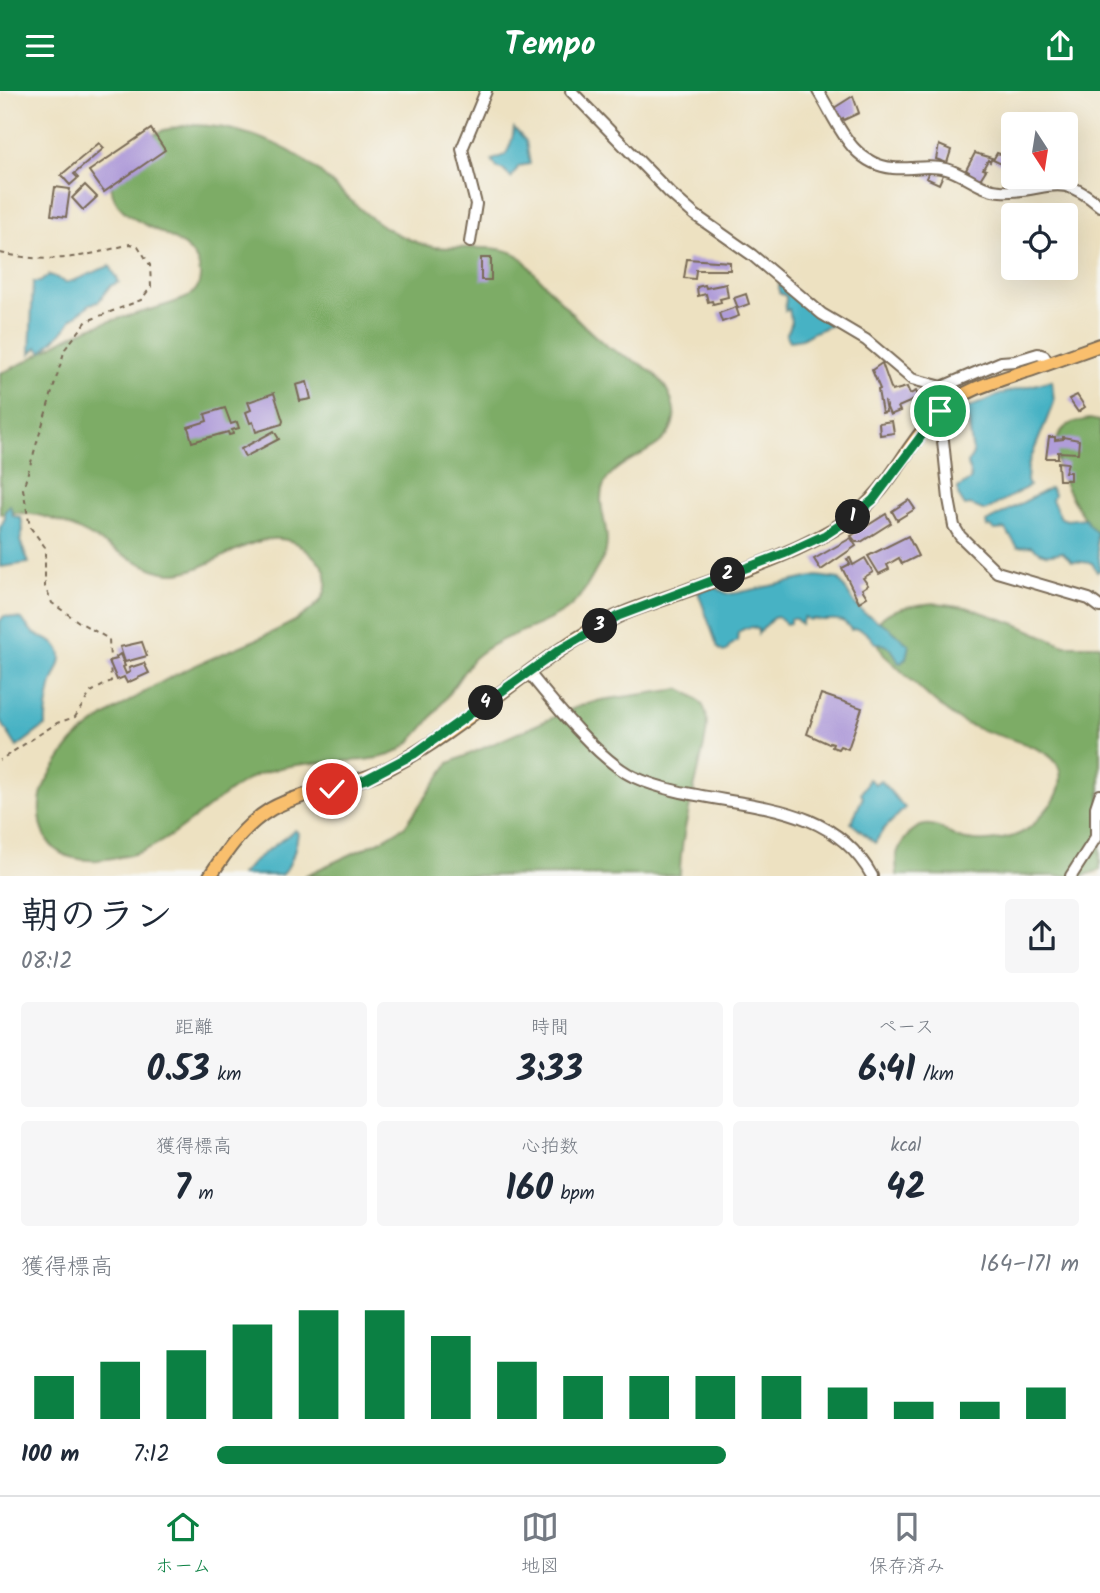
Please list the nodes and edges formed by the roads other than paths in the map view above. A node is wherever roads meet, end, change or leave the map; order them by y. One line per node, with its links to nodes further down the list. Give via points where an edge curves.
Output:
1 (486, 91): 5 (street, via 462,149 476,204)
2 (571, 91): 7 (street, via 695,215 912,379 943,387 1001,362 1038,354)
3 (818, 91): 4 (street, via 844,139 874,163 893,169 947,169 998,191 1071,185)
4 (1100, 206)
5 (470, 242)
6 (1100, 345): 7 (main road)
7 (1048, 363): 8 (main road, via 974,390)
8 (940, 411): 9 (street, via 949,499 960,536 997,572 1089,599); 10 (main road, via 873,500 845,523 786,553 618,616)
9 (1100, 607)
10 (529, 673): 12 (main road, via 390,767 271,809 237,837); 13 (street, via 622,771 656,785 799,815 825,827 852,849)
11 (1100, 795): 14 (street, via 1096,837)
12 (210, 876)
13 (872, 876)
14 (1071, 876)

